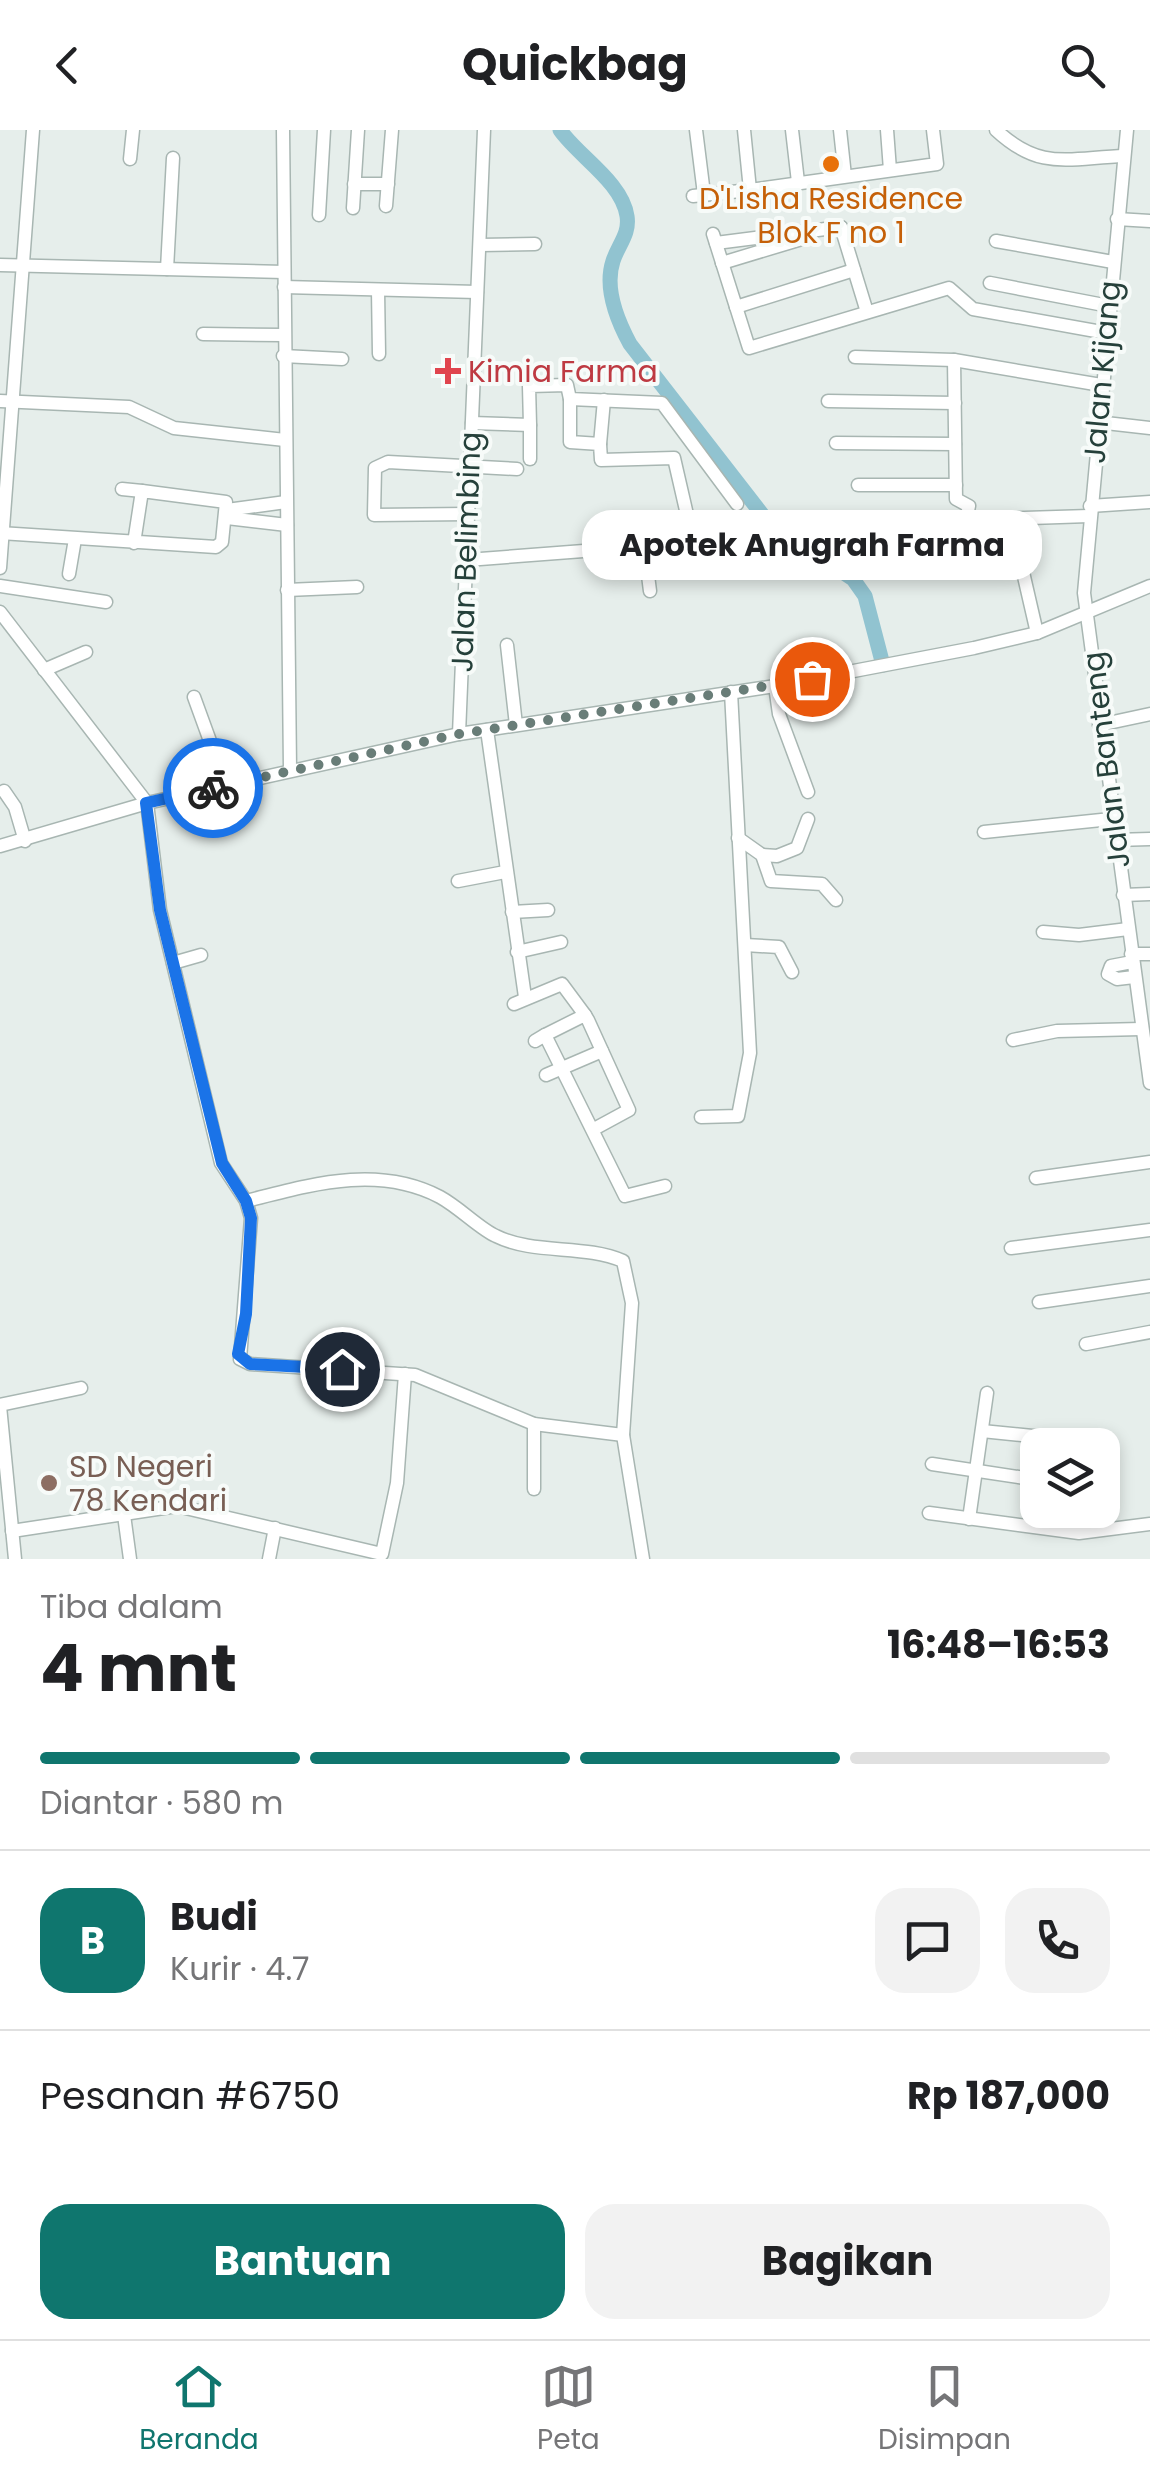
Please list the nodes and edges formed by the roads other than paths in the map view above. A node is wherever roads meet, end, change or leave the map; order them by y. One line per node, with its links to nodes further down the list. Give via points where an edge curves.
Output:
1 (34, 130): 37 (street)
2 (133, 130): 18 (street)
3 (284, 130): 40 (street)
4 (324, 130): 27 (street)
5 (358, 130): 22 (street)
6 (392, 130): 23 (street)
7 (484, 130): 33 (street, Jalan Belimbing)
8 (696, 130): 24 (street, via 698,195)
9 (744, 130): 24 (street)
10 (792, 130): 21 (street)
11 (840, 130): 20 (street)
12 (886, 130): 19 (street)
13 (933, 130): 19 (street, via 937,164)
14 (996, 130): 16 (street, via 1036,160)
15 (1127, 130): 16 (street, Jalan Kijang)
16 (1124, 156): 28 (street, Jalan Kijang)
17 (172, 158): 38 (street)
18 (130, 159)
19 (890, 170): 20 (street)
20 (845, 176): 21 (street)
21 (798, 182): 24 (street)
22 (354, 184): 23 (street); 26 (street)
23 (388, 184): 25 (street)
24 (750, 190)
25 (386, 206)
26 (353, 208)
27 (318, 215)
28 (1118, 219): 29 (street); 34 (street, Jalan Kijang)
29 (1150, 221)
30 (841, 226): 35 (street); 35 (street, via 715,238); 39 (street)
31 (996, 241): 34 (street)
32 (534, 244): 33 (street)
33 (480, 245): 44 (street, Jalan Belimbing)
34 (1113, 262): 46 (street, Jalan Kijang)
35 (722, 263): 45 (street)
36 (0, 265): 37 (street)
37 (23, 266): 38 (street); 59 (street)
38 (167, 268): 40 (street)
39 (854, 270): 45 (street); 47 (street)
40 (284, 272): 42 (street)
41 (990, 284): 46 (street)
42 (284, 287): 43 (street); 50 (street)
43 (378, 290): 44 (street); 51 (street)
44 (476, 292): 63 (street, Jalan Belimbing)
45 (736, 306): 47 (street, via 749,348)
46 (1108, 306): 48 (street, Jalan Kijang)
47 (868, 312): 48 (street, via 949,288 973,310)
48 (1106, 333): 56 (street, Jalan Kijang)
49 (203, 334): 50 (street)
50 (283, 335): 52 (street)
51 (379, 354)
52 (284, 356): 54 (street); 66 (street)
53 (854, 356): 55 (street)
54 (342, 359)
55 (954, 360): 56 (street); 61 (street)
56 (1101, 386): 62 (street, Jalan Kijang)
57 (570, 399): 58 (street); 64 (street, via 567,385 531,384); 68 (street, via 570,446)
58 (604, 400): 68 (street); 70 (street, via 665,404)
59 (6, 401): 66 (street, via 129,407 174,428); 87 (street)
60 (828, 401): 61 (street)
61 (955, 403): 69 (street)
62 (1097, 422): 65 (street); 82 (street, Jalan Kijang)
63 (472, 423): 64 (street); 73 (street, Jalan Belimbing)
64 (530, 424): 72 (street)
65 (1150, 428)
66 (285, 440): 79 (street)
67 (836, 443): 69 (street)
68 (600, 444): 71 (street, via 603,462)
69 (956, 444): 76 (street)
70 (699, 452): 71 (street); 81 (street)
71 (674, 458): 86 (street)
72 (530, 459)
73 (470, 467): 74 (street); 84 (street, Jalan Belimbing); 84 (street, via 388,462 374,470 376,516)
74 (516, 469)
75 (858, 485): 76 (street)
76 (956, 485): 82 (street, via 956,498 969,506 966,520)
77 (122, 489): 78 (street)
78 (142, 491): 83 (street, via 216,498 226,502); 90 (street)
79 (286, 502): 83 (street); 85 (street)
80 (1150, 502): 82 (street)
81 (737, 504)
82 (1090, 511): 101 (street, Jalan Kijang)
83 (227, 514): 85 (street); 90 (street, via 216,548)
84 (468, 514): 91 (street, Jalan Belimbing)
85 (287, 525): 97 (street)
86 (690, 532)
87 (1, 533): 89 (street); 92 (street)
88 (1014, 534): 102 (street)
89 (74, 539): 90 (street); 93 (street)
90 (134, 544)
91 (468, 560): 98 (street, via 636,546 645,552); 113 (street, Jalan Belimbing)
92 (0, 568)
93 (68, 574)
94 (0, 586): 99 (street)
95 (1150, 586): 101 (street)
96 (357, 587): 97 (street)
97 (286, 590): 114 (street)
98 (650, 591)
99 (106, 602)
100 (0, 612): 105 (street)
101 (1087, 614): 102 (street); 111 (street, Jalan Banteng)
102 (1037, 633): 106 (street)
103 (507, 646): 110 (street)
104 (86, 652): 105 (street)
105 (44, 670): 118 (street)
106 (774, 686): 107 (street); 117 (street)
107 (731, 692): 110 (street); 122 (street)
108 (194, 697): 115 (street)
109 (1150, 714): 111 (street)
110 (516, 725): 112 (street)
111 (1099, 725): 120 (street, Jalan Banteng)
112 (487, 730): 113 (street); 128 (street)
113 (459, 734): 114 (street)
114 (290, 770): 115 (street)
115 (226, 785): 118 (street)
116 (4, 791): 125 (street)
117 (808, 792)
118 (146, 803): 125 (street); 143 (street)
119 (808, 819): 127 (street, via 797,848)
120 (1111, 819): 121 (street); 124 (street, Jalan Banteng)
121 (984, 832)
122 (738, 838): 127 (street); 138 (street)
123 (1150, 839): 124 (street)
124 (1115, 840): 131 (street, Jalan Banteng)
125 (24, 841): 126 (street)
126 (0, 846)
127 (762, 854): 132 (street, via 771,881 822,884)
128 (505, 872): 129 (street); 134 (street)
129 (458, 881)
130 (1150, 894): 131 (street)
131 (1122, 896): 135 (street, Jalan Banteng)
132 (836, 900)
133 (548, 910): 134 (street)
134 (512, 912): 139 (street)
135 (1128, 929): 136 (street); 142 (street, Jalan Banteng)
136 (1043, 932)
137 (561, 942): 139 (street)
138 (745, 945): 144 (street, via 779,948); 154 (street, via 750,1052 739,1114)
139 (517, 952): 146 (street, via 520,1000 565,985)
140 (1150, 954): 142 (street)
141 (201, 956): 143 (street)
142 (1132, 958): 145 (street, Jalan Banteng); 145 (street, via 1108,974)
143 (173, 963): 159 (street, via 222,1163)
144 (792, 972)
145 (1134, 977): 147 (street, Jalan Banteng)
146 (584, 1015): 149 (street); 150 (street, via 540,1038)
147 (1142, 1030): 148 (street, via 1057,1031); 152 (street, Jalan Banteng)
148 (1013, 1040)
149 (602, 1051): 150 (street); 155 (street, via 629,1110)
150 (562, 1068): 151 (street); 155 (street)
151 (546, 1075)
152 (1150, 1075): 153 (street, Jalan Banteng)
153 (1150, 1084)
154 (700, 1117)
155 (594, 1129): 158 (street, via 627,1198)
156 (1150, 1162): 157 (street)
157 (1036, 1178)
158 (665, 1186)
159 (246, 1201): 166 (street, via 251,1248 240,1359); 172 (street, via 341,1178 378,1180 436,1195 498,1237 623,1261 632,1303)
160 (1150, 1230): 161 (street)
161 (1011, 1248)
162 (1150, 1286): 163 (street)
163 (1039, 1302)
164 (1150, 1332): 165 (street)
165 (1086, 1344)
166 (405, 1374): 170 (street); 182 (street, via 397,1483 382,1554)
167 (81, 1388): 169 (street)
168 (987, 1393): 171 (street)
169 (0, 1406): 183 (street)
170 (534, 1424): 172 (street); 177 (street)
171 (982, 1431): 173 (street); 175 (street)
172 (623, 1435): 187 (street)
173 (1020, 1435)
174 (932, 1464): 175 (street)
175 (976, 1470): 176 (street); 180 (street)
176 (1020, 1477)
177 (534, 1489)
178 (929, 1512): 180 (street)
179 (124, 1515): 182 (street, via 177,1506); 183 (street); 185 (street)
180 (969, 1519): 181 (street, via 1079,1532)
181 (1150, 1524)
182 (275, 1528): 186 (street)
183 (12, 1531): 184 (street)
184 (15, 1559)
185 (130, 1559)
186 (269, 1559)
187 (643, 1559)

